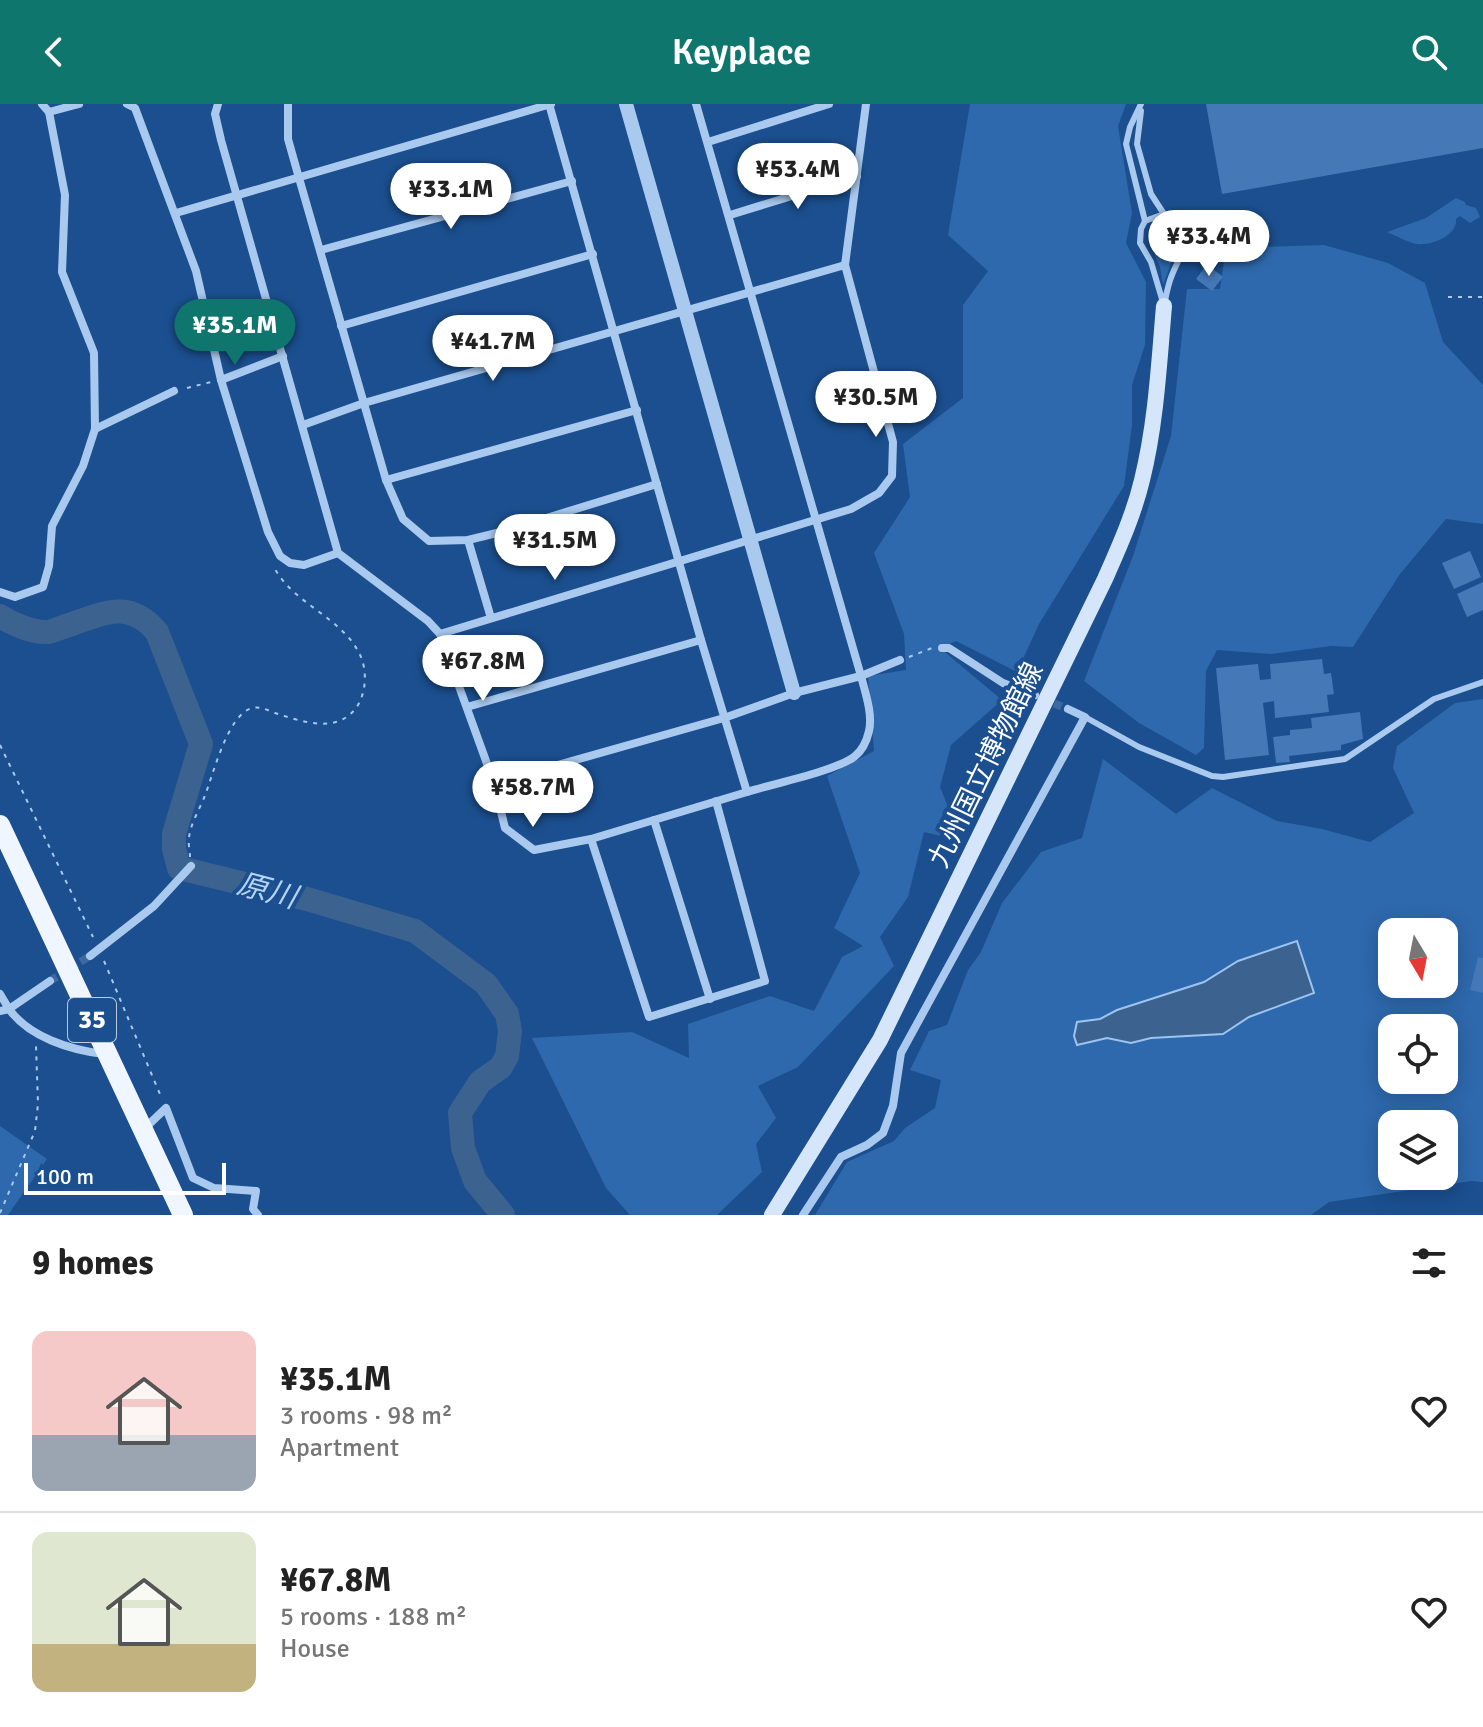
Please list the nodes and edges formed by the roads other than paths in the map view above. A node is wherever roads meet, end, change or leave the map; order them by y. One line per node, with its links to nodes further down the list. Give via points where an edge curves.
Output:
1 (42, 104): 12 (street)
2 (79, 104): 12 (street)
3 (127, 104): 18 (street, via 135,108)
4 (218, 104): 17 (street, via 215,114)
5 (288, 104): 15 (street, via 288,139)
6 (550, 104): 15 (street); 16 (street)
7 (626, 104): 27 (street)
8 (696, 104): 13 (street)
9 (829, 104): 13 (street)
10 (866, 104): 14 (street)
11 (1141, 104): 19 (lane, via 1137,144 1151,194); 21 (lane, via 1126,144)
12 (49, 112): 36 (street, via 65,195 62,272 94,353)
13 (708, 142): 20 (street)
14 (857, 176): 20 (street); 24 (street)
15 (299, 178): 17 (street); 22 (street)
16 (572, 181): 22 (street); 23 (street)
17 (237, 196): 18 (street); 30 (street)
18 (176, 213): 31 (street, via 196,271)
19 (1164, 214): 21 (lane); 26 (lane, via 1183,222 1188,239)
20 (730, 215): 25 (street)
21 (1145, 221): 26 (lane, via 1140,243)
22 (321, 250): 28 (street)
23 (593, 254): 28 (street); 29 (street)
24 (845, 265): 25 (street); 39 (street, via 893,442 892,476 879,493)
25 (751, 293): 27 (street); 39 (street)
26 (1164, 306): 74 (main road, 九州国立博物館線, via 1143,479 1105,579 880,1040)
27 (686, 311): 29 (street); 41 (street)
28 (341, 326): 33 (street)
29 (614, 331): 33 (street); 34 (street)
30 (283, 356): 31 (street); 35 (street)
31 (221, 380): 42 (street, via 280,556 304,565)
32 (174, 391): 36 (street)
33 (364, 403): 35 (street); 37 (street)
34 (637, 410): 37 (street); 38 (street)
35 (303, 425): 42 (street)
36 (95, 429): 44 (street, via 83,466 52,526 43,587 15,597)
37 (386, 480): 40 (street, via 403,519 429,541)
38 (657, 484): 40 (street); 43 (street)
39 (815, 520): 41 (street); 50 (street)
40 (468, 540): 45 (street)
41 (750, 540): 43 (street); 52 (street)
42 (338, 553): 46 (street)
43 (679, 562): 45 (street); 47 (street)
44 (0, 592)
45 (491, 618): 46 (street)
46 (440, 634): 54 (street)
47 (701, 640): 54 (street); 57 (street)
48 (942, 648): 53 (street)
49 (900, 660): 50 (street)
50 (861, 676): 52 (street); 59 (street, via 870,728 855,757)
51 (1483, 682): 56 (lane, via 1434,699 1345,759 1223,777 1139,747)
52 (794, 693): 57 (street)
53 (1035, 695)
54 (467, 707): 58 (street)
55 (1068, 709): 56 (street)
56 (1085, 717): 75 (street, via 901,1053 883,1133 841,1157)
57 (724, 718): 58 (street); 59 (street)
58 (494, 783): 63 (street, via 505,828 534,850)
59 (747, 792): 60 (street)
60 (716, 801): 61 (street); 68 (street, via 765,981)
61 (654, 820): 63 (street); 68 (street)
62 (0, 825): 70 (main road, 35)
63 (591, 839): 68 (street, via 649,1017)
64 (191, 866): 65 (street, via 154,906)
65 (90, 956)
66 (50, 981): 69 (street)
67 (0, 994): 69 (street)
68 (710, 999)
69 (4, 1010): 70 (street, via 35,1033)
70 (109, 1055): 71 (main road, 35)
71 (144, 1129): 72 (main road, 35); 73 (street, via 166,1108 193,1178 214,1188 256,1191 253,1209)
72 (183, 1215)
73 (258, 1215)
74 (772, 1215)
75 (803, 1215)

